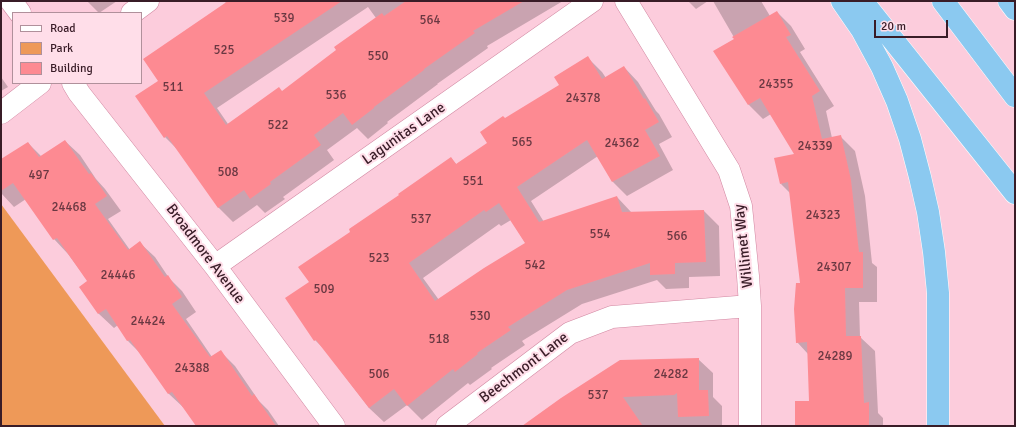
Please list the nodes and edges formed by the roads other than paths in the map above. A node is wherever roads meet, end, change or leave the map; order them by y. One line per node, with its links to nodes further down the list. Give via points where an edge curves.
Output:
1 (11, 1): 10 (street)
2 (148, 1): 11 (street)
3 (592, 1): 17 (street, Lagunitas Lane)
4 (626, 1): 18 (street, Willimet Way, via 729,170 741,206)
5 (842, 1): 22 (highway, via 865,36 897,101 910,139 928,212 938,293)
6 (862, 1): 16 (highway)
7 (943, 1): 14 (highway)
8 (1009, 1): 9 (highway)
9 (1015, 9)
10 (19, 12)
11 (133, 12)
12 (39, 84): 15 (street)
13 (74, 84): 17 (street, Broadmore Avenue)
14 (1015, 96)
15 (1, 113)
16 (1015, 193)
17 (215, 266): 19 (street, Broadmore Avenue)
18 (750, 306): 20 (street, Beechmont Lane, via 612,317 570,333); 21 (street, Willimet Way)
19 (334, 426)
20 (447, 426)
21 (750, 426)
22 (938, 426)

